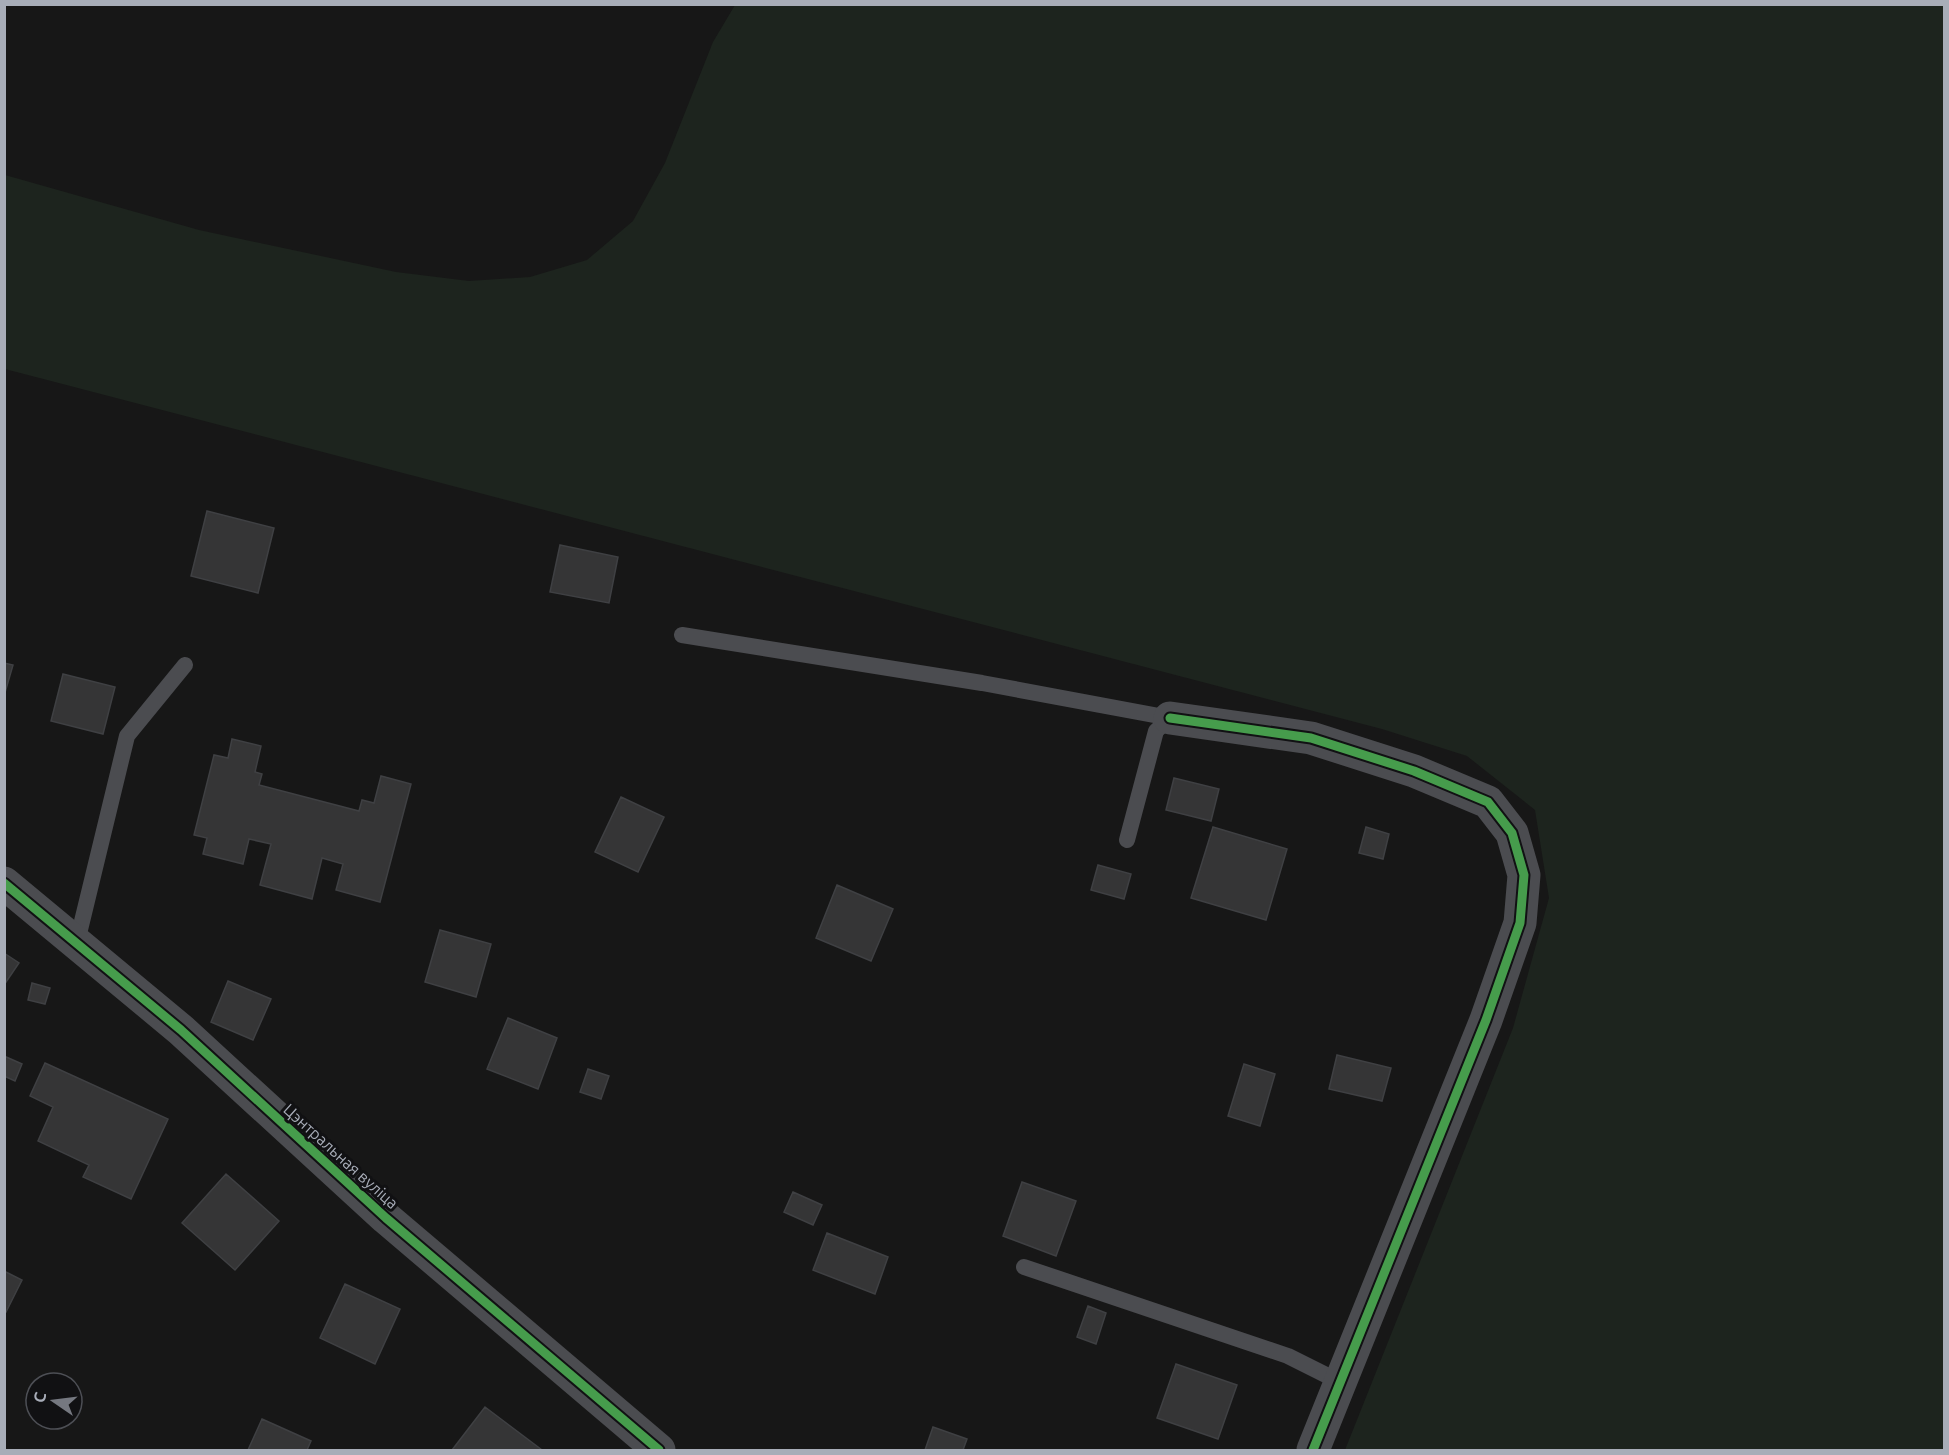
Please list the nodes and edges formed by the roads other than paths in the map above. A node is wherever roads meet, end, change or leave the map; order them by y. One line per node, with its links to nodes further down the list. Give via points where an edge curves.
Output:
1 (682, 635): 3 (lane)
2 (185, 665): 6 (lane, via 127,736)
3 (1170, 718): 4 (lane, via 1156,731); 8 (street, via 1311,738 1414,771 1488,802 1512,833 1524,875 1520,923 1486,1020)
4 (1127, 840)
5 (4, 883): 6 (street, Цэнтральная вуліца)
6 (77, 942): 9 (street, Цэнтральная вуліца, via 181,1030 386,1218)
7 (1024, 1266): 8 (lane, via 1288,1356)
8 (1340, 1382): 10 (street)
9 (658, 1450)
10 (1313, 1450)

